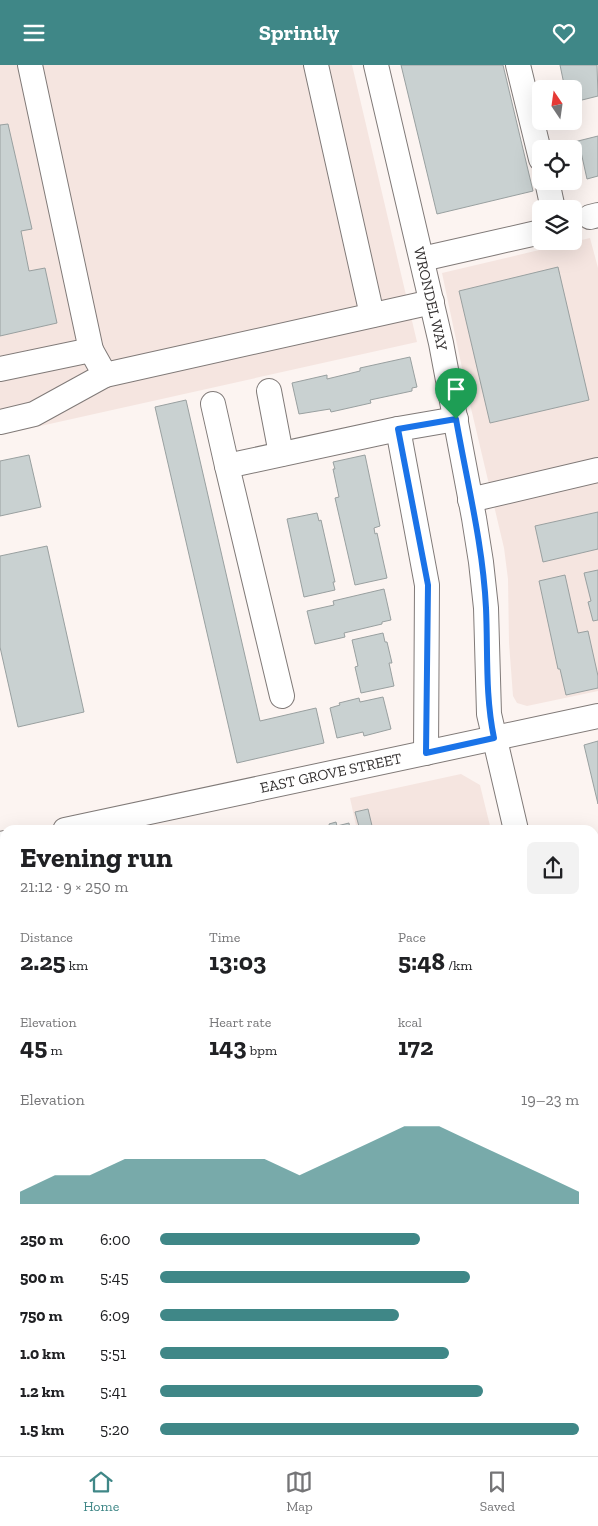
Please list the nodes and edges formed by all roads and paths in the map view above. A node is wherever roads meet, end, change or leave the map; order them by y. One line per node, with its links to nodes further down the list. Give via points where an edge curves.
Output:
1 (30, 65): 10 (street)
2 (316, 65): 9 (street)
3 (376, 65): 7 (street, WRONDEL WAY)
4 (518, 65): 5 (street)
5 (536, 140)
6 (532, 234): 7 (street)
7 (422, 259): 8 (street, WRONDEL WAY)
8 (432, 302): 9 (street); 15 (street, WRONDEL WAY)
9 (372, 315): 12 (street)
10 (90, 349): 11 (street); 12 (street)
11 (0, 369)
12 (105, 375): 16 (street, via 34,414)
13 (269, 391): 18 (street)
14 (213, 405): 19 (street)
15 (456, 419): 17 (street); 21 (street, WRONDEL WAY)
16 (0, 422)
17 (398, 429): 18 (street); 25 (street, via 428,585)
18 (281, 454): 19 (street)
19 (226, 466): 22 (street)
20 (598, 470): 21 (street)
21 (470, 499): 24 (street, WRONDEL WAY, via 486,608 489,714)
22 (282, 696)
23 (598, 716): 24 (street, EAST GROVE STREET)
24 (494, 738): 25 (street, EAST GROVE STREET); 27 (street, WRONDEL WAY)
25 (426, 753): 26 (street, EAST GROVE STREET)
26 (88, 825)
27 (515, 825)

